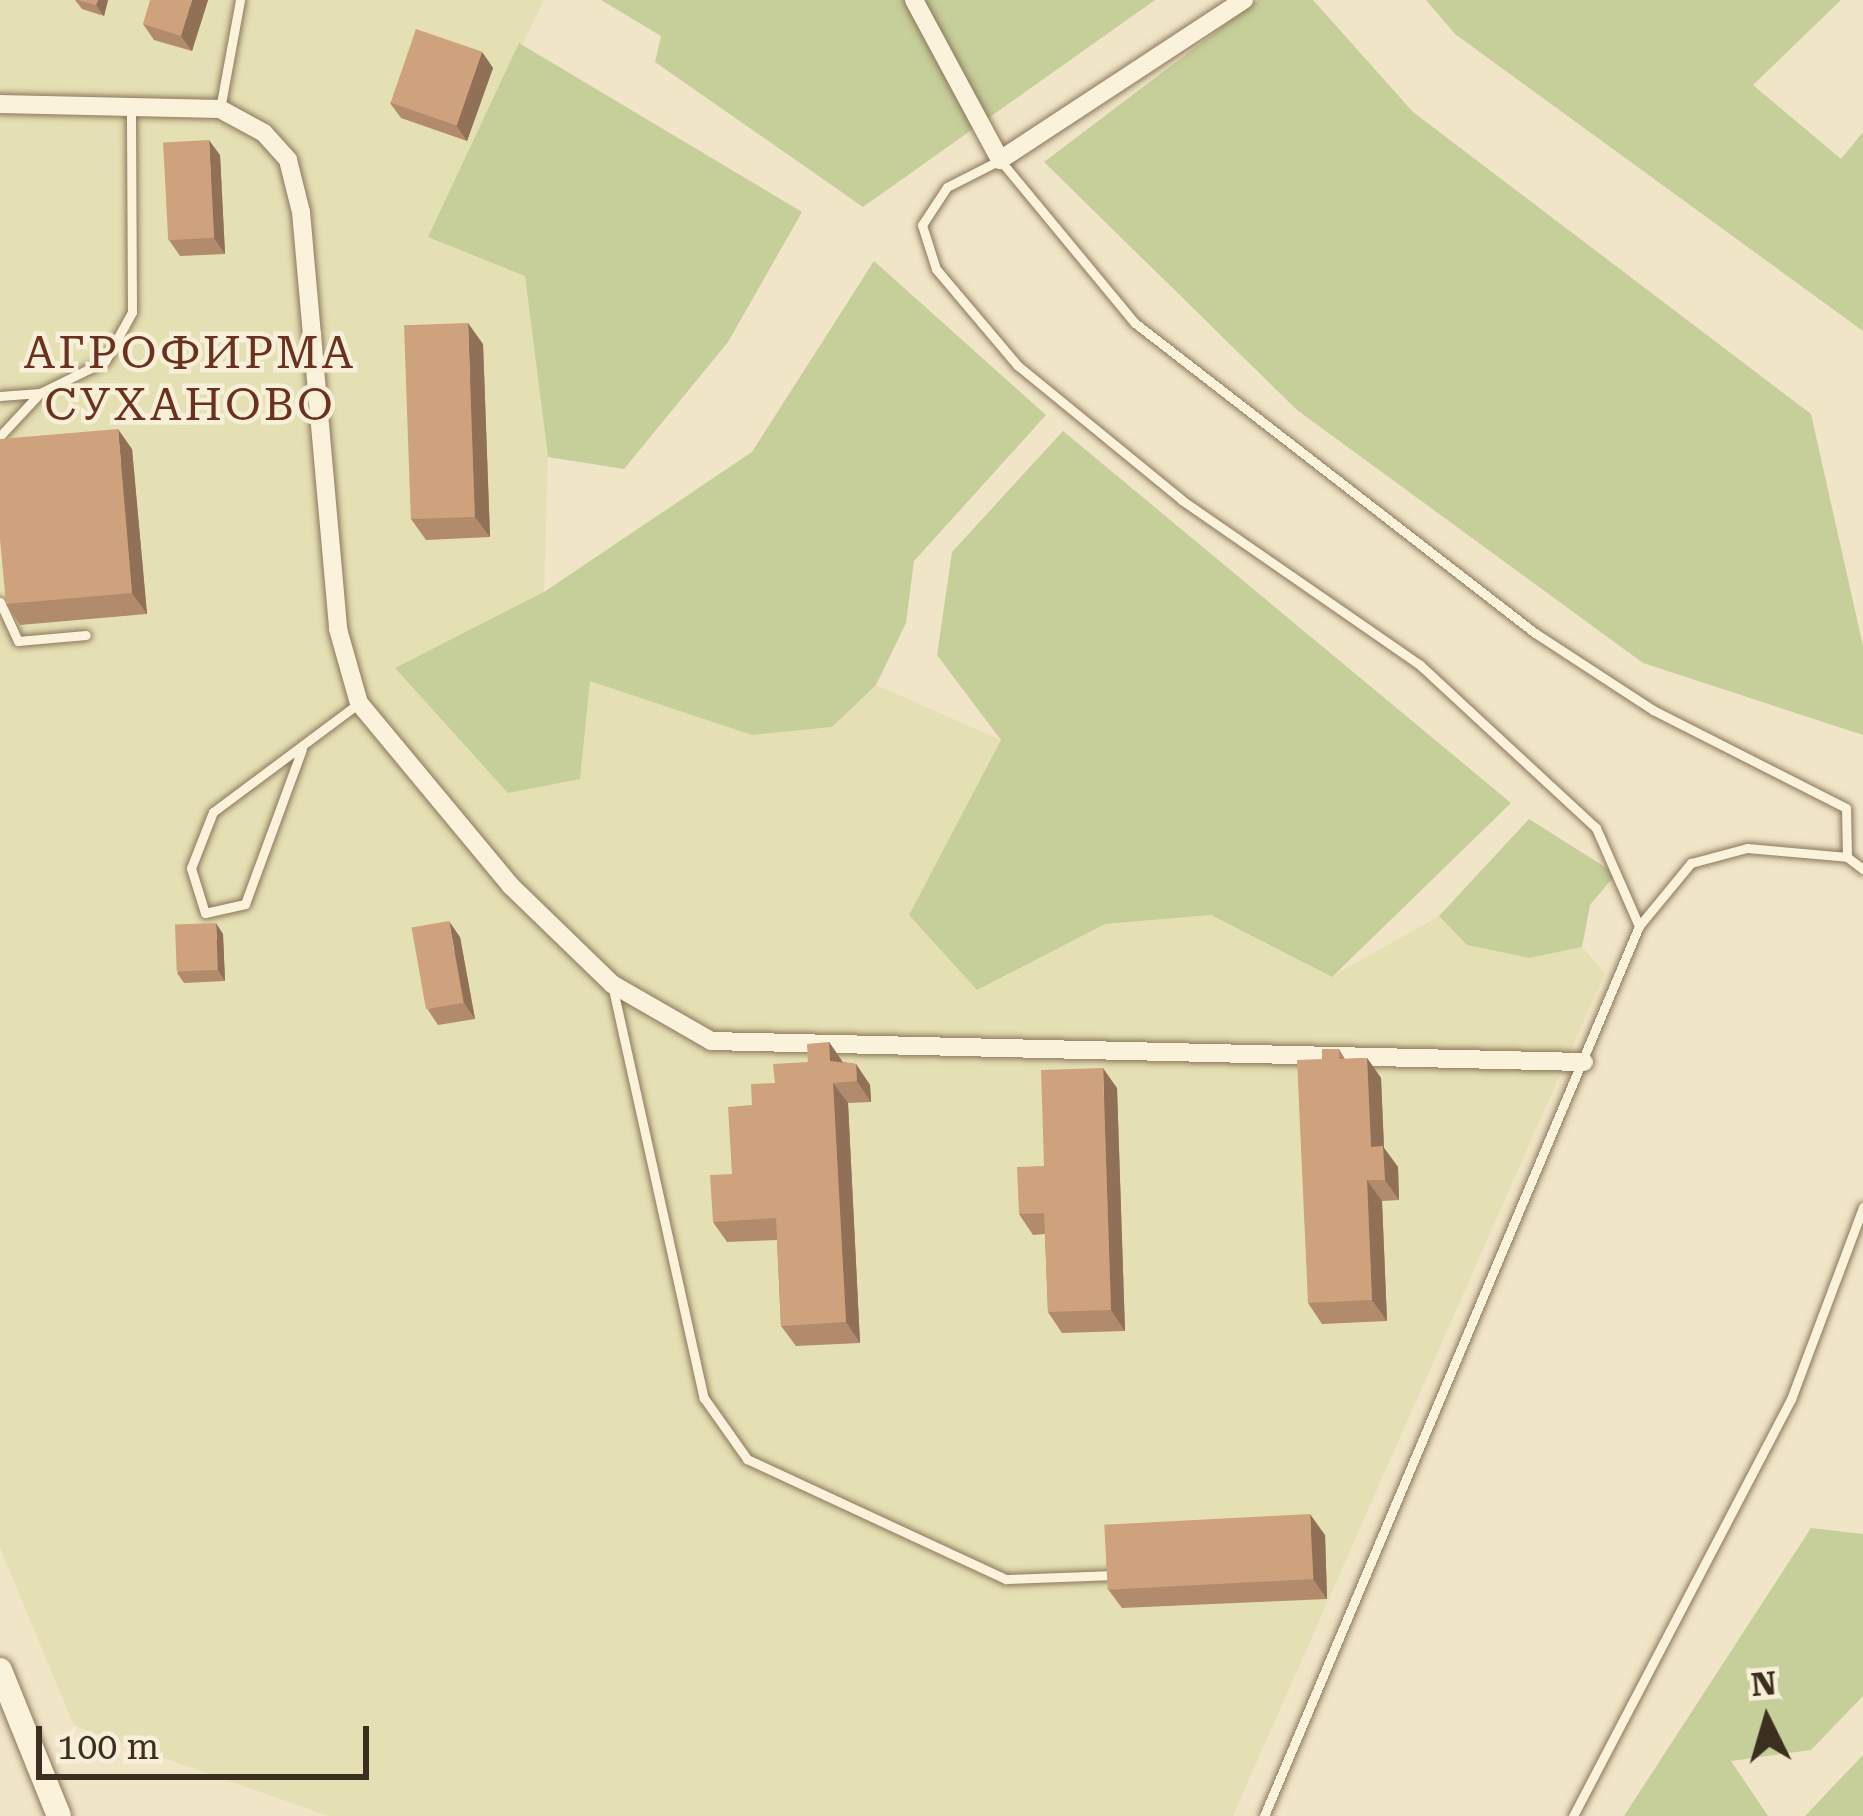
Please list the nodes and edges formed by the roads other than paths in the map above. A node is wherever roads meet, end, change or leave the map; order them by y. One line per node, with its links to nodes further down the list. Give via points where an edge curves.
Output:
1 (240, 0): 6 (lane)
2 (914, 0): 7 (street)
3 (1244, 0): 7 (street)
4 (0, 104): 5 (street)
5 (131, 109): 6 (street); 8 (lane, via 132,312 105,361)
6 (220, 109): 13 (street, via 264,133 288,160 301,212 338,629)
7 (1000, 160): 15 (lane, via 1135,322 1535,633 1653,710 1846,808); 17 (lane, via 947,187 922,225 936,269 1018,366 1182,500 1420,665 1580,814 1596,829)
8 (40, 393): 9 (lane); 10 (lane)
9 (0, 396)
10 (0, 436)
11 (0, 602): 12 (lane, via 18,641)
12 (86, 635)
13 (359, 703): 14 (lane); 18 (street, via 512,886)
14 (302, 748): 14 (lane, via 213,812 191,868 205,913 245,904)
15 (1847, 857): 16 (lane); 17 (lane, via 1747,848 1691,862)
16 (1863, 869)
17 (1639, 926): 19 (lane)
18 (612, 984): 19 (street, via 710,1041); 21 (lane, via 704,1398 747,1459 1006,1580)
19 (1584, 1062): 24 (lane, via 1464,1327)
20 (1863, 1208): 25 (lane, via 1791,1399)
21 (1116, 1575)
22 (0, 1670): 23 (street)
23 (59, 1816)
24 (1264, 1816)
25 (1573, 1816)

